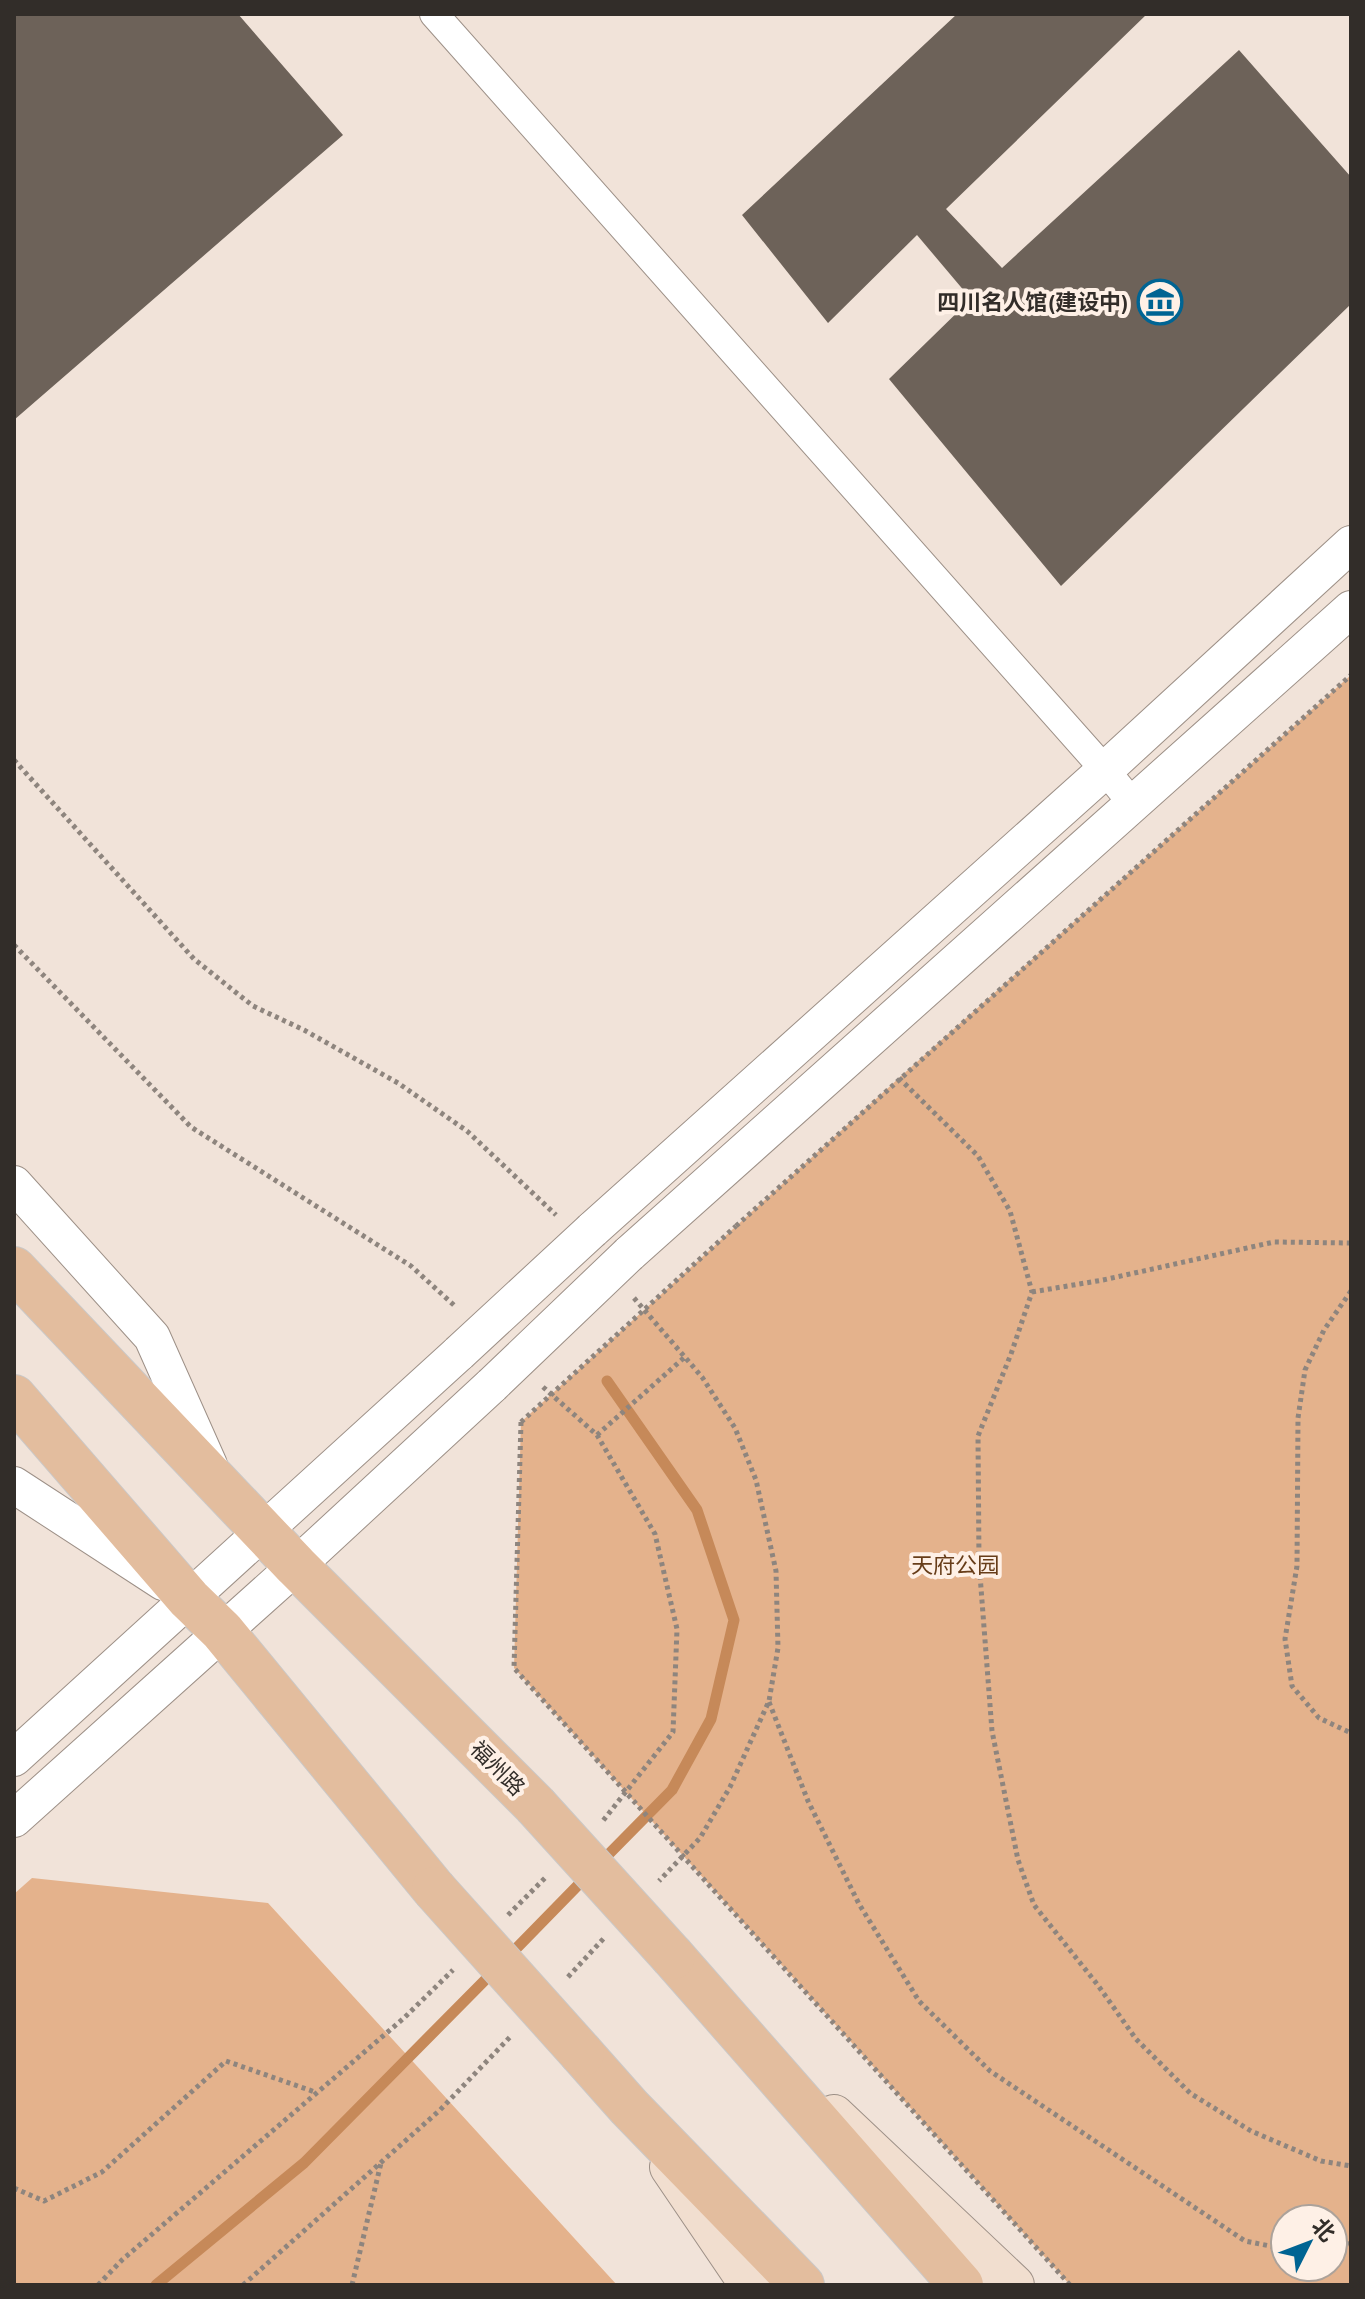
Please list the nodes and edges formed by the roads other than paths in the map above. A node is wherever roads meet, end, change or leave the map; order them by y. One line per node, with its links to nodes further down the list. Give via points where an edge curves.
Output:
1 (434, 14): 4 (street)
2 (1351, 544): 4 (street)
3 (1351, 609): 5 (street)
4 (1105, 770): 5 (street); 12 (street, bridge)
5 (1133, 804): 11 (street, bridge, via 629,1254)
6 (14, 1184): 9 (street, via 152,1337)
7 (14, 1269): 9 (main road, 福州路)
8 (14, 1397): 12 (main road)
9 (216, 1481): 11 (main road, 福州路)
10 (14, 1485): 12 (street)
11 (296, 1566): 13 (street); 16 (main road, 福州路, bridge, via 535,1805)
12 (189, 1599): 13 (main road); 14 (street)
13 (222, 1631): 15 (street); 17 (main road, bridge, via 434,1889)
14 (14, 1758)
15 (14, 1819)
16 (727, 2017): 20 (main road, 福州路); 21 (main road)
17 (629, 2107): 18 (main road); 19 (main road)
18 (750, 2285)
19 (802, 2285)
20 (961, 2285)
21 (1014, 2285)

